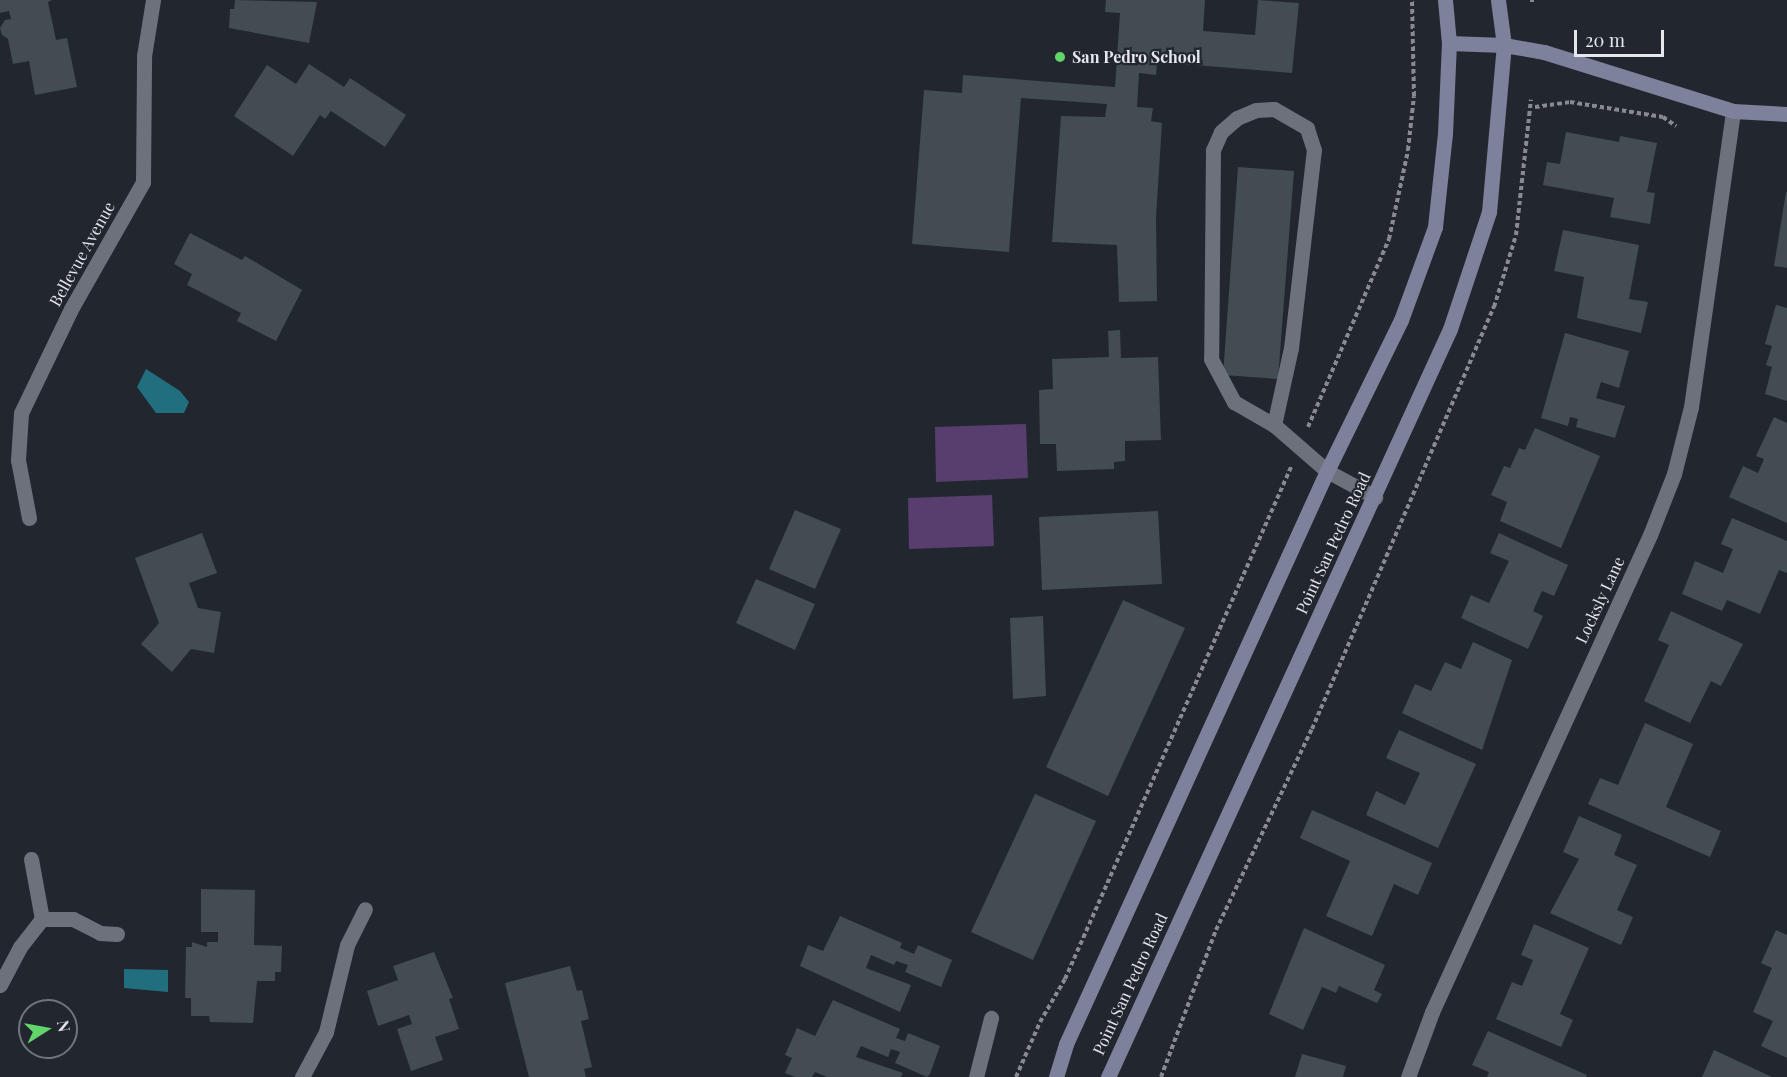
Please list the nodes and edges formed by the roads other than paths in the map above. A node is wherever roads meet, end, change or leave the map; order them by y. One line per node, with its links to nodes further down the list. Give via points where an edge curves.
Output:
1 (153, 0): 11 (street, Bellevue Avenue, via 144,56 143,182 70,309 21,413 18,460)
2 (1445, 0): 4 (main road, Point San Pedro Road)
3 (1498, 0): 5 (main road, Point San Pedro Road)
4 (1449, 43): 5 (main road); 9 (main road, Point San Pedro Road, via 1435,228 1401,320)
5 (1504, 45): 6 (main road, via 1544,52); 10 (main road, Point San Pedro Road, via 1489,212 1450,329)
6 (1733, 111): 7 (main road); 22 (street, Locksly Lane, via 1691,407 1674,474 1650,535 1432,1012)
7 (1787, 114)
8 (1275, 425): 8 (street, via 1291,348 1314,150 1307,128 1274,110 1256,110 1229,125 1213,150 1211,359 1234,402); 9 (street)
9 (1326, 471): 10 (street); 20 (main road, Point San Pedro Road, via 1071,1033)
10 (1375, 497): 21 (main road, Point San Pedro Road)
11 (29, 518)
12 (31, 859): 14 (street)
13 (364, 909): 18 (street, via 347,945 326,1032)
14 (42, 920): 15 (street, via 74,919 100,933); 16 (street, via 20,947)
15 (117, 934)
16 (0, 986)
17 (991, 1018): 19 (street)
18 (302, 1077)
19 (976, 1077)
20 (1056, 1077)
21 (1108, 1077)
22 (1408, 1077)

